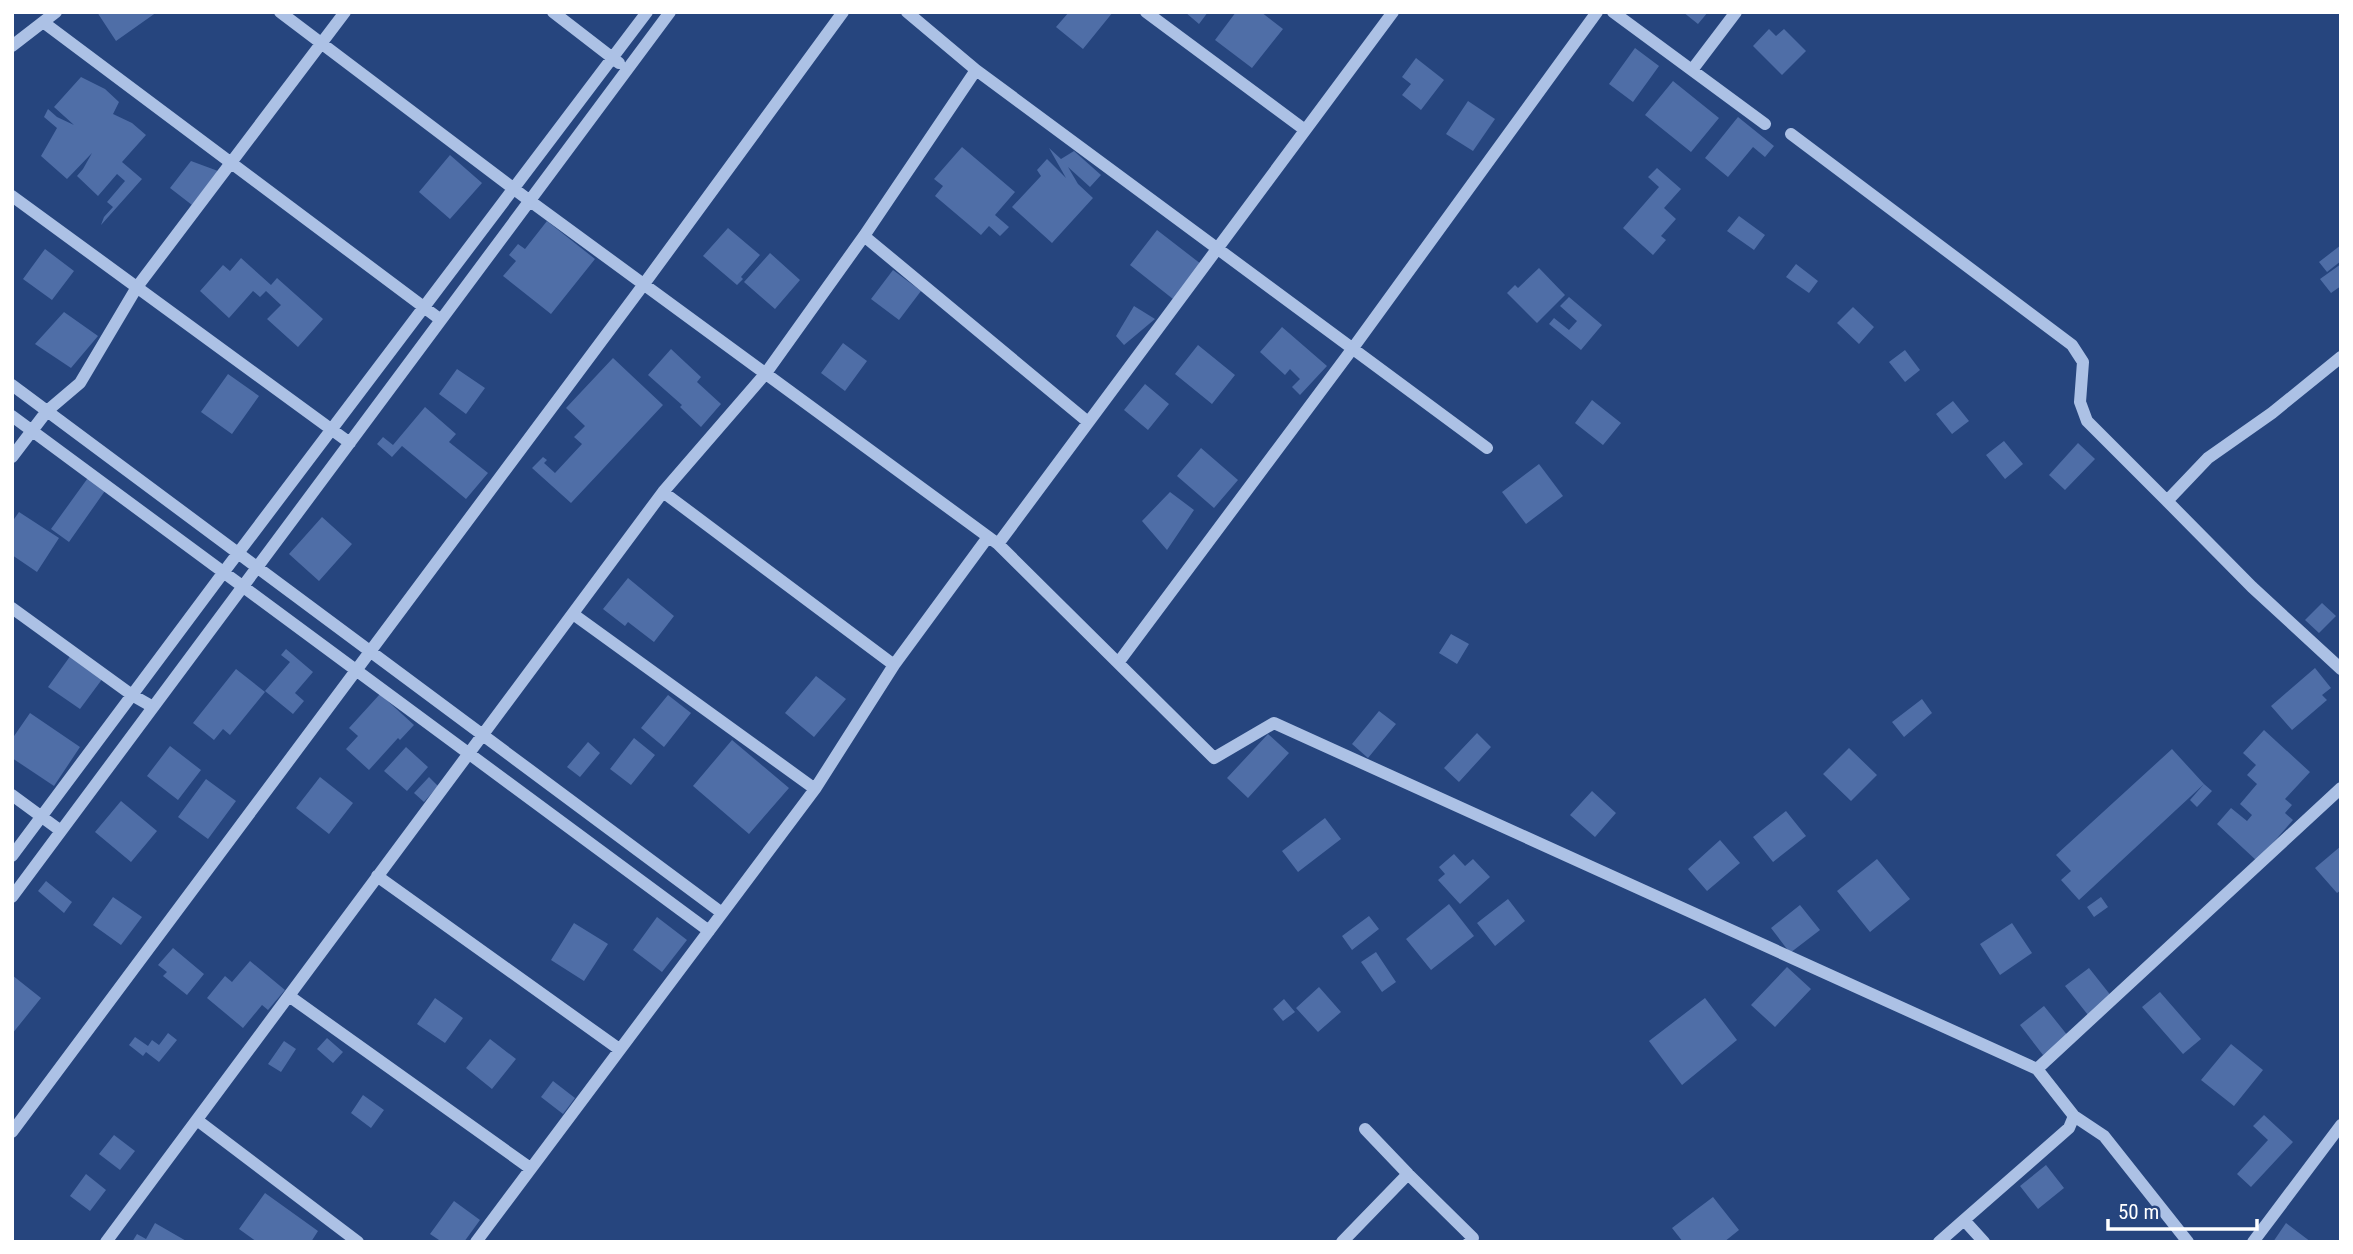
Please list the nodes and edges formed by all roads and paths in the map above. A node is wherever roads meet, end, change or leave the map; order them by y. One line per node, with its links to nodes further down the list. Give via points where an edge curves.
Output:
1 (56, 12): 14 (street)
2 (280, 12): 15 (street)
3 (345, 12): 15 (street)
4 (553, 12): 17 (street)
5 (647, 12): 17 (street)
6 (670, 12): 18 (street)
7 (844, 12): 30 (street)
8 (907, 12): 19 (street)
9 (1146, 12): 22 (street)
10 (1393, 12): 22 (street)
11 (1597, 12): 34 (street)
12 (1613, 12): 20 (street)
13 (1736, 12): 20 (street)
14 (43, 22): 16 (street); 24 (street)
15 (320, 43): 24 (street); 25 (street)
16 (12, 46)
17 (613, 58): 18 (street); 25 (street)
18 (627, 69): 27 (street)
19 (976, 69): 28 (street); 29 (street)
20 (1692, 70): 21 (street)
21 (1765, 124)
22 (1305, 130): 29 (street)
23 (1791, 134): 47 (street, via 2072,345 2083,362 2080,402 2087,421)
24 (232, 164): 31 (street); 32 (street)
25 (514, 188): 27 (street); 32 (street)
26 (12, 196): 31 (street)
27 (530, 201): 30 (street); 33 (street)
28 (864, 236): 36 (street); 40 (street)
29 (1218, 248): 34 (street); 40 (street)
30 (644, 284): 36 (street); 55 (street)
31 (137, 287): 38 (street, via 80,383); 42 (street)
32 (423, 307): 33 (street); 42 (street)
33 (441, 320): 43 (street)
34 (1353, 348): 44 (street); 56 (street)
35 (2341, 357): 47 (street, via 2208,457)
36 (766, 373): 46 (street); 48 (street)
37 (12, 385): 38 (street)
38 (47, 411): 41 (street); 49 (street)
39 (12, 416): 41 (street)
40 (1088, 422): 48 (street)
41 (32, 430): 45 (street); 51 (street)
42 (331, 430): 43 (street); 49 (street)
43 (349, 443): 50 (street)
44 (1487, 448)
45 (12, 457)
46 (663, 492): 54 (street); 57 (street)
47 (2167, 501): 58 (street)
48 (993, 541): 56 (street); 57 (street)
49 (237, 554): 50 (street); 51 (street)
50 (257, 567): 52 (street); 55 (street)
51 (223, 573): 52 (street); 60 (street)
52 (243, 587): 59 (street); 61 (street)
53 (12, 608): 60 (street)
54 (573, 614): 62 (street); 65 (street)
55 (370, 651): 59 (street); 62 (street)
56 (1118, 663): 76 (street, via 1214,758 1274,723)
57 (894, 665): 65 (street)
58 (2341, 669)
59 (355, 670): 63 (street); 81 (street)
60 (132, 695): 61 (street); 67 (street)
61 (153, 707): 68 (street)
62 (483, 734): 63 (street); 72 (street)
63 (468, 754): 70 (street); 73 (street)
64 (2341, 788): 76 (street)
65 (814, 789): 72 (street)
66 (12, 795): 67 (street)
67 (42, 817): 68 (street); 69 (street)
68 (61, 831): 71 (street)
69 (12, 856)
70 (377, 876): 74 (street); 75 (street)
71 (12, 897)
72 (722, 913): 73 (street)
73 (709, 931): 75 (street)
74 (289, 996): 78 (street); 82 (street)
75 (620, 1049): 82 (street)
76 (2037, 1069): 77 (street)
77 (2074, 1116): 84 (street, via 2069,1128); 92 (street, via 2104,1136)
78 (197, 1120): 86 (street); 87 (street)
79 (2341, 1125): 93 (street)
80 (1365, 1129): 83 (street)
81 (12, 1132)
82 (530, 1168): 88 (street)
83 (1408, 1174): 85 (street); 89 (street)
84 (1964, 1220): 90 (street); 91 (street)
85 (1473, 1241)
86 (106, 1242)
87 (358, 1242)
88 (476, 1242)
89 (1342, 1242)
90 (1939, 1242)
91 (1984, 1242)
92 (2188, 1242)
93 (2253, 1242)

